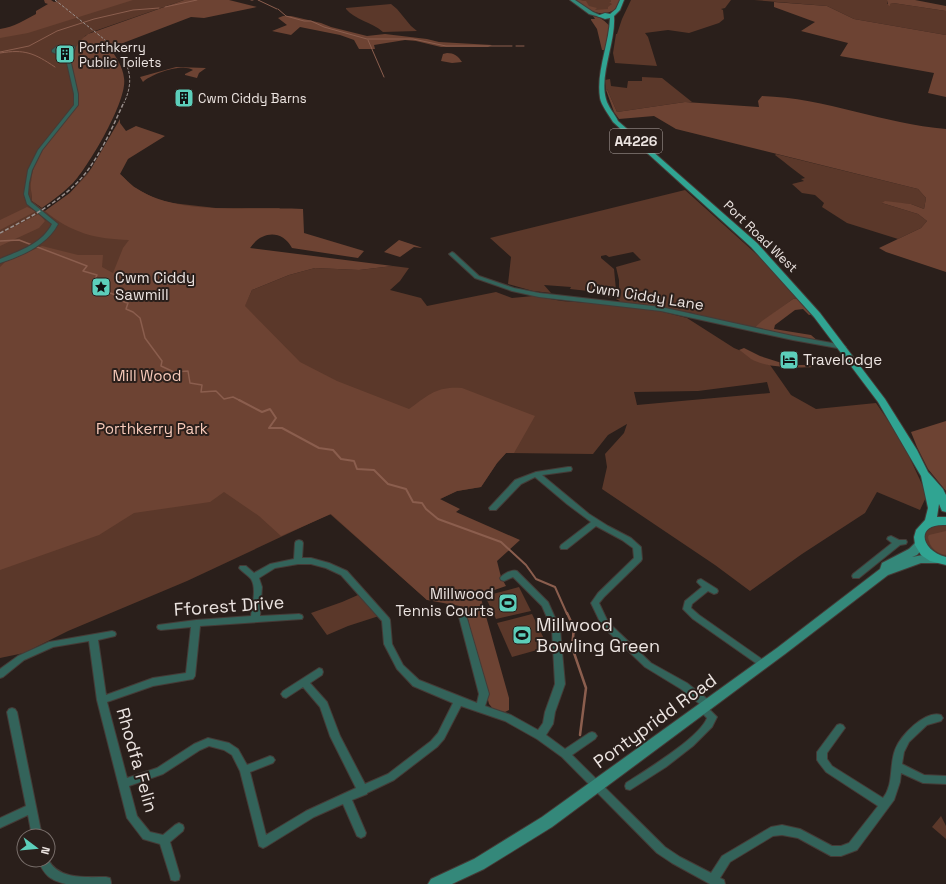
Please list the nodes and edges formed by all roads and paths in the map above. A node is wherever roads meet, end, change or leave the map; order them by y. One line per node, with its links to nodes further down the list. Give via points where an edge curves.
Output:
1 (572, 0): 4 (main road, via 591,13)
2 (622, 0): 3 (main road)
3 (618, 9): 4 (main road); 5 (main road)
4 (602, 16): 5 (main road)
5 (611, 18): 9 (main road, Port Road West / A4226, via 612,32 602,77 603,99 616,122 754,246 792,286)
6 (69, 58): 6 (street, via 58,54 53,51 58,47 72,47); 8 (street, via 76,105 40,150 27,176 26,194 29,203 55,224 52,232 33,245)
7 (452, 254): 9 (street, Cwm Ciddy Lane, via 477,277 512,289 539,295 661,309)
8 (0, 261)
9 (842, 347): 11 (main road, Port Road West / A4226, via 882,401)
10 (568, 469): 12 (street)
11 (924, 473): 14 (main road, Port Road West / A4226, via 936,486); 15 (main road, Port Road West / A4226, via 934,506)
12 (536, 474): 13 (street, via 518,482); 17 (street)
13 (492, 508)
14 (946, 508)
15 (930, 521): 16 (main road); 20 (main road, via 920,533)
16 (946, 521)
17 (596, 522): 21 (street); 44 (street, via 637,547 638,559 595,603 605,624 648,666 684,686)
18 (898, 541): 28 (street, via 858,575)
19 (299, 543): 23 (street)
20 (920, 545): 22 (main road, via 924,552); 25 (main road, Pontypridd Road, via 913,552 886,566)
21 (564, 547)
22 (943, 561): 25 (main road, Pontypridd Road, via 916,559)
23 (298, 562): 26 (street, via 273,566); 43 (street, via 311,561 344,573 386,620 388,644 400,667 416,683)
24 (243, 568): 26 (street)
25 (885, 571): 28 (main road, Pontypridd Road)
26 (254, 577): 32 (street, via 258,587)
27 (504, 578): 49 (street, via 514,573 546,604 556,630 560,684 548,724)
28 (873, 581): 37 (main road, Pontypridd Road)
29 (708, 587): 37 (street, via 688,603 687,609)
30 (463, 616): 45 (street, via 484,694)
31 (299, 617): 32 (street, Fforest Drive)
32 (255, 620): 33 (street, Fforest Drive)
33 (196, 623): 34 (street, Fforest Drive); 42 (street, via 190,676 153,682)
34 (161, 628)
35 (112, 634): 36 (street)
36 (93, 638): 39 (street, via 52,644 21,658); 42 (street, Rhodfa Felin)
37 (763, 664): 44 (main road, Pontypridd Road)
38 (319, 672): 40 (street)
39 (0, 674)
40 (304, 682): 41 (street); 59 (street, via 324,705 335,736)
41 (286, 694)
42 (102, 700): 56 (street, Rhodfa Felin)
43 (459, 701): 45 (street); 59 (street, via 441,736 434,744 391,777)
44 (705, 706): 57 (main road, Pontypridd Road); 58 (street, via 712,716 708,727 691,743)
45 (480, 708): 49 (street, via 513,720)
46 (12, 712): 62 (street)
47 (938, 718): 53 (street, via 924,722 906,739 899,752)
48 (840, 728): 61 (street, via 822,752 822,760 829,769)
49 (540, 736): 51 (street)
50 (592, 736): 51 (street)
51 (565, 754): 57 (street)
52 (270, 760): 54 (street)
53 (898, 767): 55 (street, via 923,779); 61 (street, via 894,788)
54 (245, 770): 56 (street, via 235,752 226,746 208,742 160,771); 60 (street, via 263,843 310,814)
55 (946, 780)
56 (124, 783): 67 (street, Rhodfa Felin, via 132,818 147,836)
57 (596, 786): 71 (street, via 661,850); 72 (main road, Pontypridd Road, via 521,839 479,864)
58 (630, 786)
59 (363, 791): 60 (street)
60 (346, 798): 66 (street)
61 (885, 805): 71 (street, via 853,847 831,851 800,834 782,830 771,832 726,859 719,868)
62 (31, 810): 63 (street); 64 (street)
63 (0, 823)
64 (35, 828)
65 (180, 828): 67 (street)
66 (361, 833)
67 (164, 840): 69 (street)
68 (47, 868): 70 (street, via 60,877)
69 (175, 876)
70 (106, 882)
71 (717, 882)
72 (436, 884)

